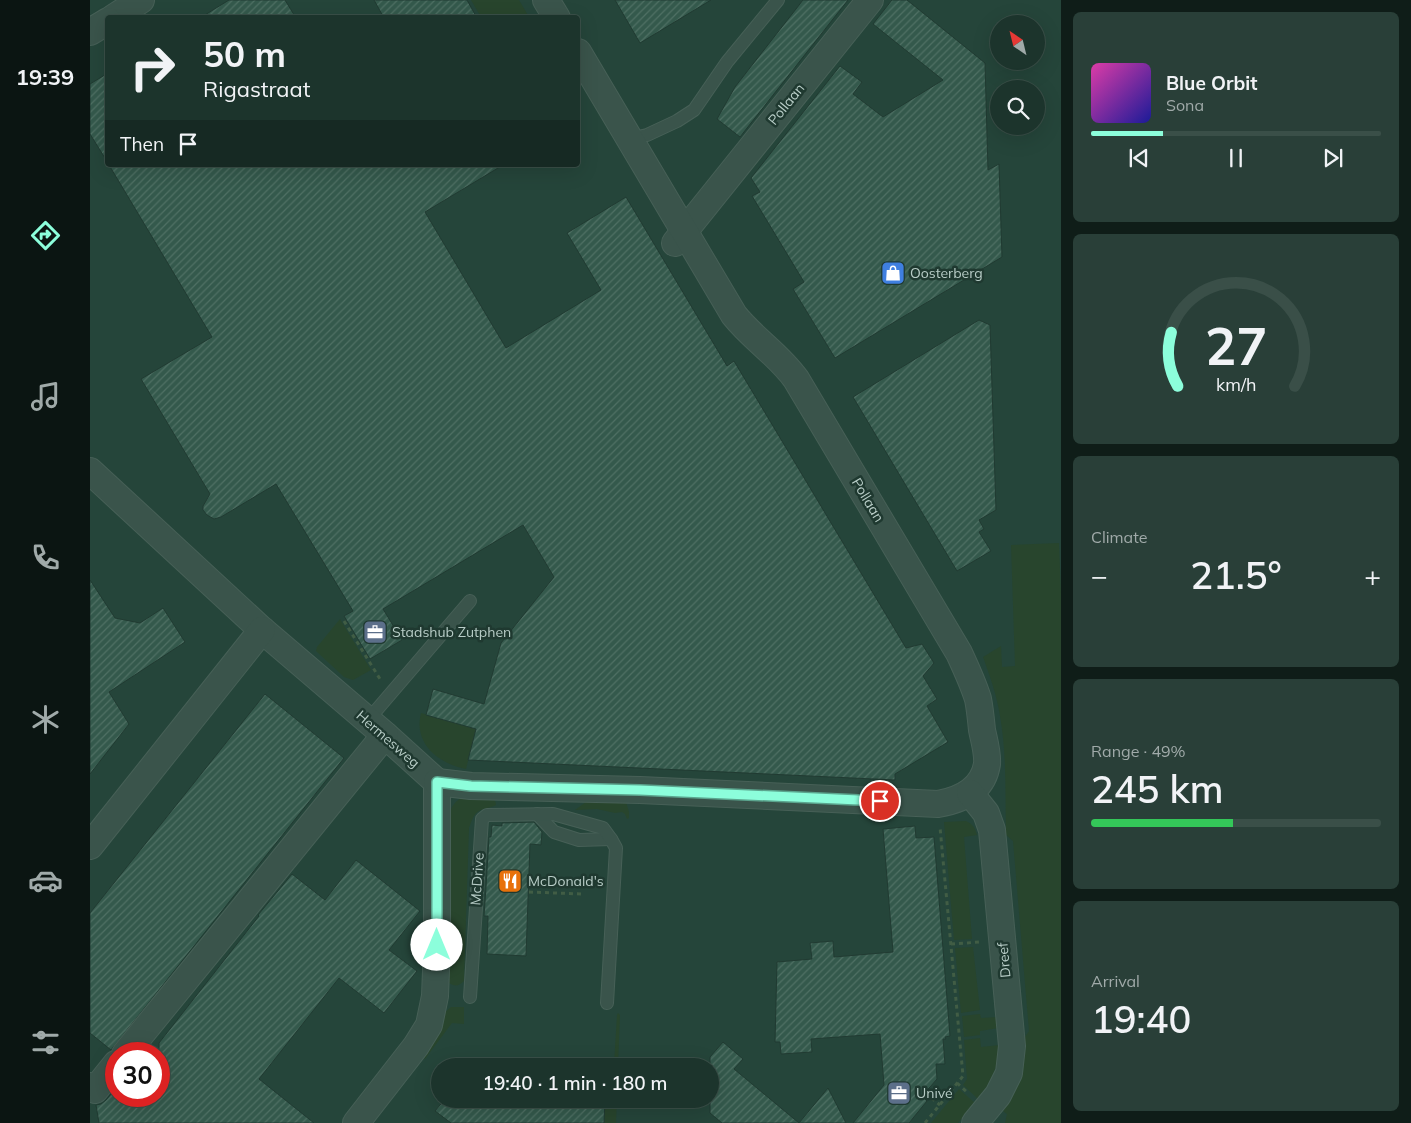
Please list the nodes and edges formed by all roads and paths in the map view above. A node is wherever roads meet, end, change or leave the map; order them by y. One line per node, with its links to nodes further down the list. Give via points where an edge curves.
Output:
1 (141, 0): 5 (street)
2 (546, 0): 6 (street)
3 (778, 0): 10 (lane, via 727,62 694,110 647,135)
4 (870, 0): 11 (street, Pollaan)
5 (118, 15)
6 (555, 15)
7 (105, 23): 8 (street)
8 (90, 32)
9 (580, 55): 10 (street, Pollaan)
10 (630, 140): 11 (street, Pollaan)
11 (679, 239): 19 (street, Pollaan, via 743,327 796,379 959,653 978,700 987,762 978,784)
12 (90, 471): 15 (street, Hermesweg)
13 (470, 601): 16 (lane)
14 (344, 621): 16 (path)
15 (262, 630): 17 (street, Hermesweg); 23 (street)
16 (390, 695): 17 (lane)
17 (377, 728): 18 (street, Hermesweg); 28 (street)
18 (437, 782): 20 (street, via 471,786 640,790); 33 (street, via 435,996 429,1025)
19 (970, 793): 20 (street); 35 (street, Dreef, via 986,813 992,830 1012,1046 1009,1073 998,1095)
20 (938, 804): 32 (path, via 963,1076)
21 (537, 814): 22 (lane, McDrive, via 553,814 603,828); 22 (lane, via 554,832 579,840); 26 (lane, McDrive, via 488,815 482,819)
22 (611, 839): 27 (lane, via 616,848)
23 (90, 846)
24 (529, 892): 25 (path)
25 (583, 894)
26 (470, 997)
27 (608, 1003)
28 (134, 1042)
29 (105, 1076): 30 (street)
30 (92, 1091)
31 (925, 1093): 32 (path)
32 (940, 1105): 34 (path)
33 (356, 1123)
34 (925, 1123)
35 (974, 1123)

